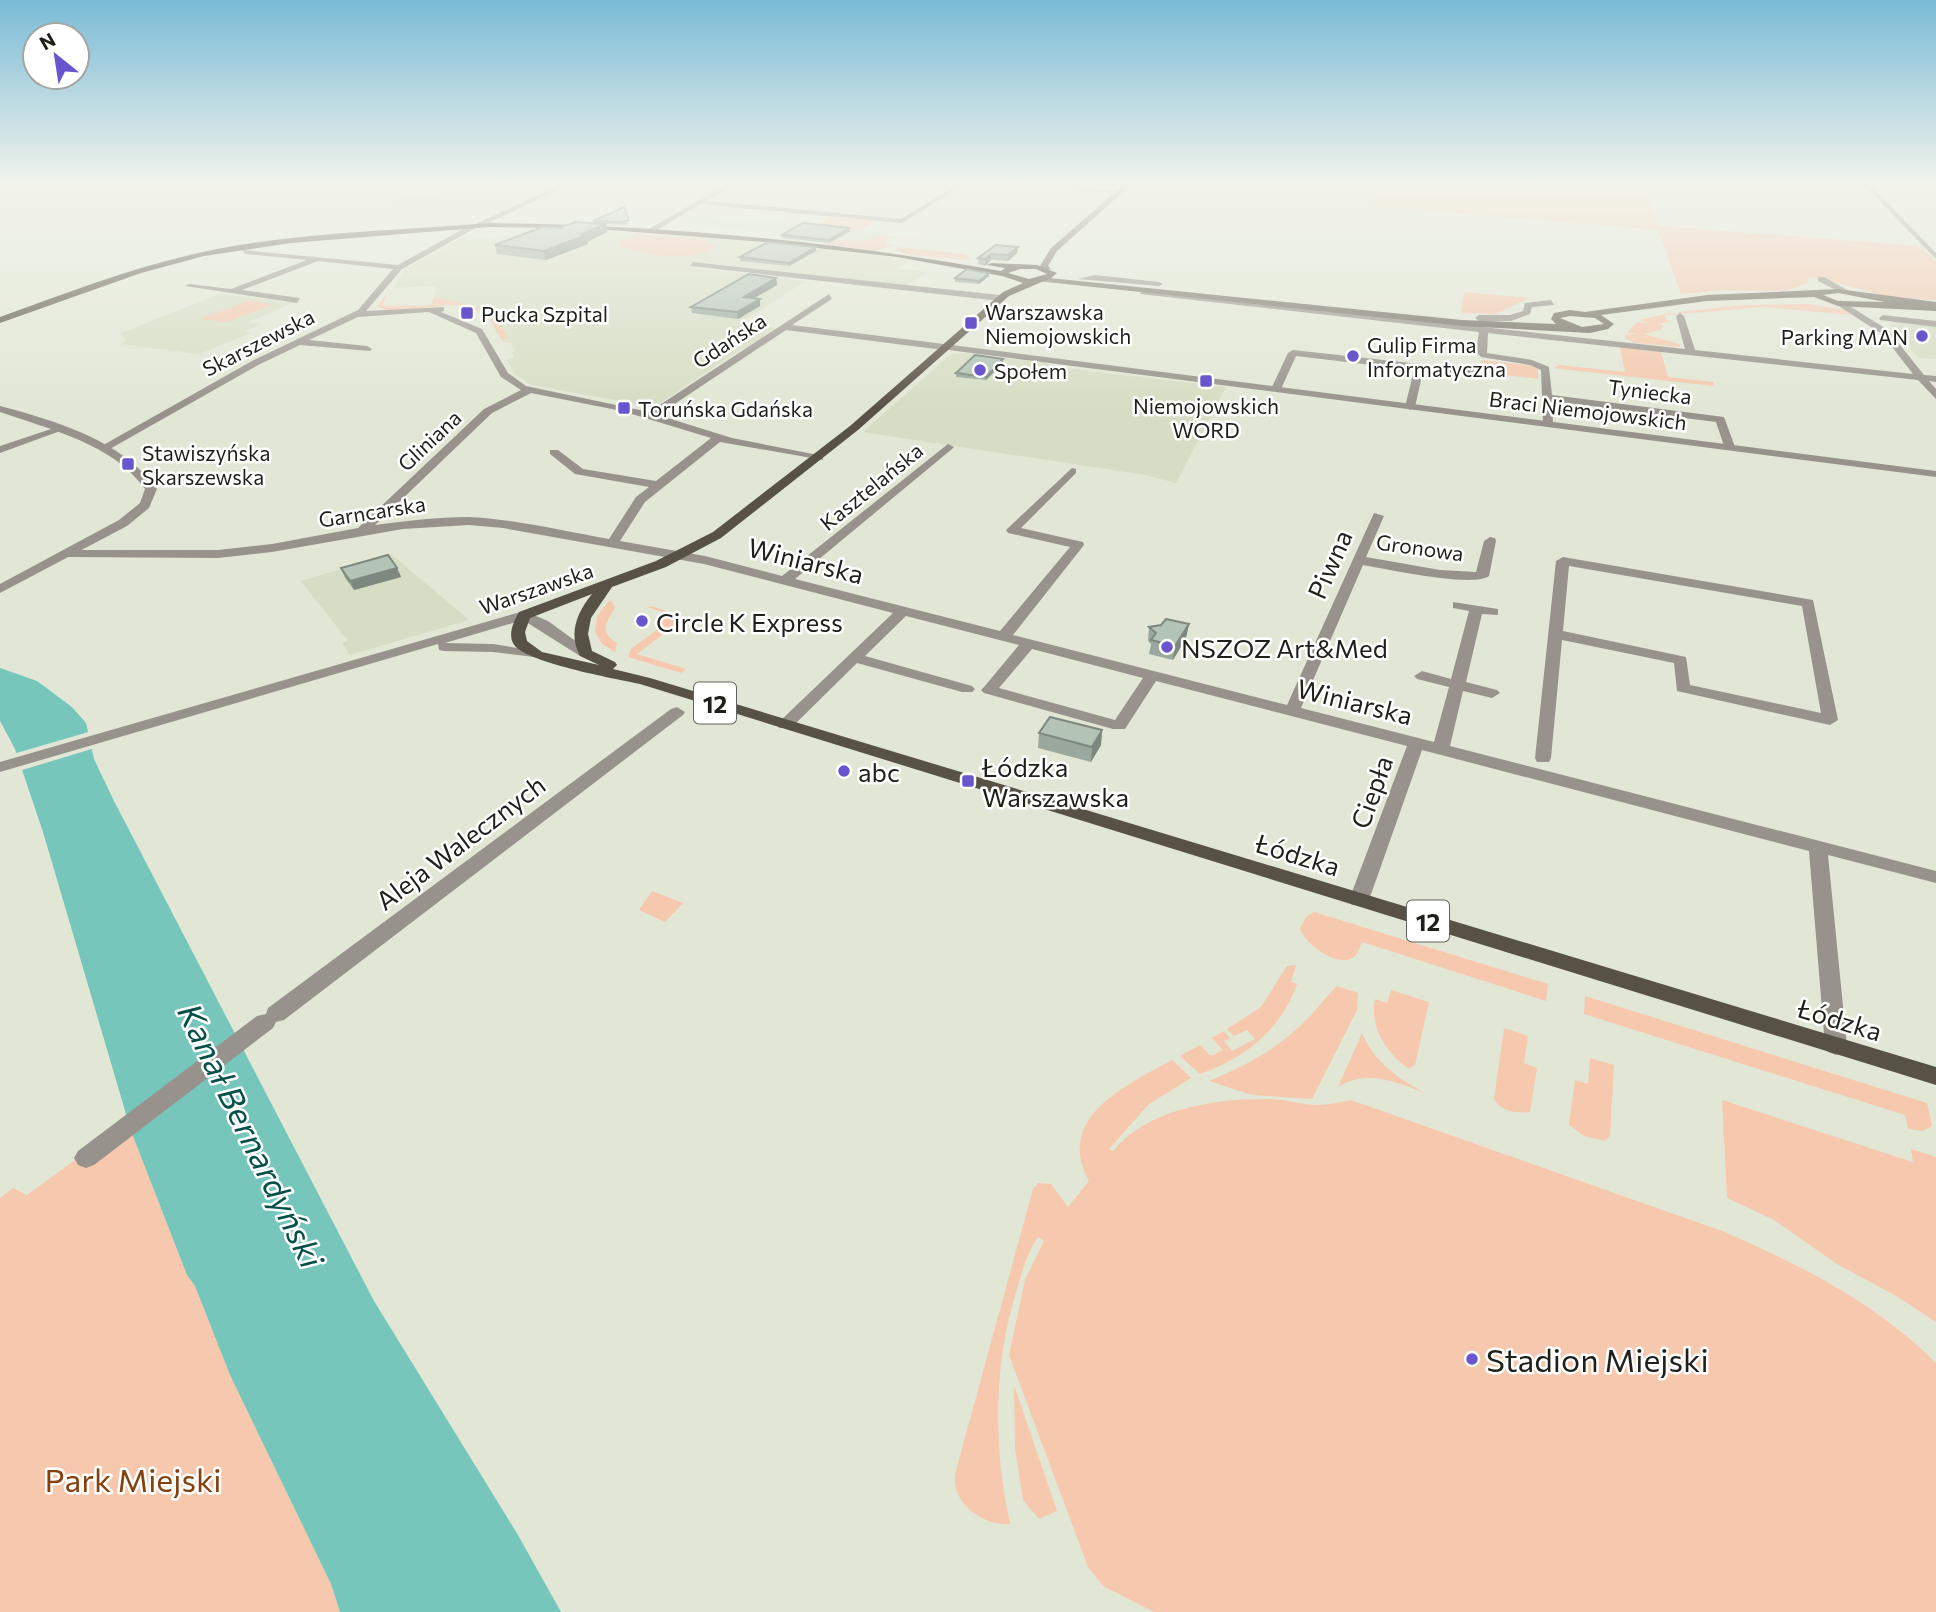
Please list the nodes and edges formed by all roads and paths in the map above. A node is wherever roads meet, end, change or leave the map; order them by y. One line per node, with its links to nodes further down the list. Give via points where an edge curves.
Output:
1 (182, 259): 33 (main road)
2 (318, 259): 17 (street)
3 (320, 259): 11 (street)
4 (413, 259): 11 (street, Skarszewska)
5 (920, 259): 13 (main road)
6 (937, 259): 10 (main road)
7 (1035, 259): 10 (main road)
8 (1049, 259): 12 (main road, via 1044,266)
9 (693, 264): 19 (street)
10 (1021, 266): 12 (main road); 13 (main road, via 1006,270)
11 (398, 267): 28 (street, Skarszewska)
12 (1050, 271): 14 (main road, Warszawska, via 1051,276); 15 (main road)
13 (1008, 276): 14 (main road); 19 (main road, Warszawska, via 1014,282)
14 (1038, 280): 15 (main road); 19 (main road, Warszawska)
15 (1082, 280): 22 (street, via 1095,277 1481,318 1516,317 1527,312 1528,304); 31 (main road, via 1473,321 1518,323); 39 (main road, via 1474,324); 41 (street, via 1090,286 1221,302)
16 (189, 286): 17 (street)
17 (230, 292): 21 (street)
18 (1821, 292): 23 (main road, via 1845,291); 24 (main road); 29 (main road, via 1707,298)
19 (1003, 296): 44 (main road, Warszawska)
20 (830, 297): 38 (street, Gdańska)
21 (297, 300)
22 (1545, 301): 29 (street); 31 (street)
23 (1867, 302): 24 (main road); 25 (main road); 32 (street)
24 (1837, 303): 32 (street); 37 (main road, via 1715,302 1625,315)
25 (1936, 306)
26 (453, 307): 27 (street)
27 (432, 311): 28 (street); 35 (street)
28 (361, 312): 42 (street, Skarszewska)
29 (1584, 314): 31 (main road); 37 (main road)
30 (1680, 316): 46 (street)
31 (1556, 317): 39 (main road)
32 (1864, 317): 49 (street, via 1888,336)
33 (0, 318)
34 (1883, 318): 36 (street)
35 (454, 319): 40 (street); 40 (street, via 471,315)
36 (1936, 324)
37 (1606, 325): 39 (main road); 43 (street)
38 (785, 327): 44 (street, Braci Niemojowskich); 57 (street, Gdańska)
39 (1574, 327): 43 (street)
40 (476, 329): 52 (street, via 504,375)
41 (1484, 329): 43 (street); 54 (street, via 1484,355 1546,369)
42 (298, 342): 45 (street); 61 (street, Skarszewska)
43 (1603, 342): 46 (street)
44 (944, 347): 51 (street, Braci Niemojowskich); 66 (main road, Warszawska)
45 (368, 348)
46 (1697, 353): 49 (street)
47 (1419, 368): 48 (street); 51 (street, via 1294,349); 55 (street)
48 (1474, 373)
49 (1921, 377): 50 (street); 53 (street)
50 (1936, 379)
51 (1276, 389): 55 (street, Braci Niemojowskich)
52 (529, 390): 57 (street); 71 (street, Gliniana, via 488,411)
53 (1936, 396)
54 (1547, 397): 58 (street); 63 (street, Tyniecka, via 1720,419)
55 (1410, 407): 58 (street, Braci Niemojowskich)
56 (0, 409): 59 (street)
57 (650, 415): 60 (street)
58 (1548, 424): 63 (street, Braci Niemojowskich)
59 (58, 430): 61 (street); 64 (street)
60 (718, 438): 66 (street); 69 (street)
61 (104, 447): 74 (street, via 149,485 150,494 133,517)
62 (948, 447): 77 (street, Kasztelańska)
63 (1729, 447): 68 (street, Braci Niemojowskich)
64 (0, 450)
65 (554, 452): 69 (street, via 579,472)
66 (819, 457): 75 (main road, Warszawska, via 728,527)
67 (1072, 471): 84 (street, via 1012,530 1078,545)
68 (1936, 474)
69 (657, 485): 73 (street, via 632,509)
70 (1378, 516): 76 (street, Piwna)
71 (363, 530): 73 (street, Garncarska, via 430,520 480,520); 74 (street, Garncarska, via 227,553)
72 (1490, 541): 76 (street, Gronowa, via 1482,576)
73 (612, 544): 75 (street, Garncarska)
74 (67, 554): 79 (street)
75 (680, 555): 77 (street, Winiarska); 78 (main road, Warszawska)
76 (1358, 560): 96 (street, Piwna)
77 (785, 580): 81 (street, Winiarska)
78 (610, 584): 82 (main road, Warszawska); 87 (main road, via 583,619 580,633)
79 (0, 589)
80 (1458, 605): 93 (street, via 1485,610)
81 (903, 611): 84 (street, Winiarska); 89 (street)
82 (524, 615): 86 (street, Warszawska); 87 (street); 88 (main road, via 518,638)
83 (1556, 634): 83 (street, via 1563,561 1808,603 1830,720 1682,688 1681,660); 101 (street)
84 (1004, 636): 85 (street, Winiarska)
85 (1029, 643): 90 (street, Winiarska); 90 (street, via 989,690 1119,726)
86 (410, 650): 88 (street, via 481,647); 102 (street, Warszawska)
87 (585, 653): 92 (main road, Łódzka / 12)
88 (537, 654): 92 (main road, Łódzka / 12)
89 (855, 659): 94 (street); 98 (street)
90 (1153, 674): 96 (street, Winiarska)
91 (1422, 676): 93 (street)
92 (645, 681): 98 (main road, Łódzka / 12)
93 (1457, 684): 95 (street); 100 (street)
94 (967, 689)
95 (1492, 693)
96 (1292, 710): 99 (street, Winiarska)
97 (677, 712): 108 (street, Aleja Walecznych)
98 (785, 725): 105 (main road, Łódzka / 12)
99 (1417, 742): 100 (street, Winiarska); 105 (street, Ciepła)
100 (1441, 748): 103 (street, Winiarska)
101 (1543, 758)
102 (0, 767)
103 (1818, 846): 104 (street, Winiarska); 106 (street)
104 (1936, 877)
105 (1359, 900): 106 (main road, Łódzka / 12)
106 (1836, 1046): 107 (main road, Łódzka / 12)
107 (1936, 1076)
108 (86, 1158)

